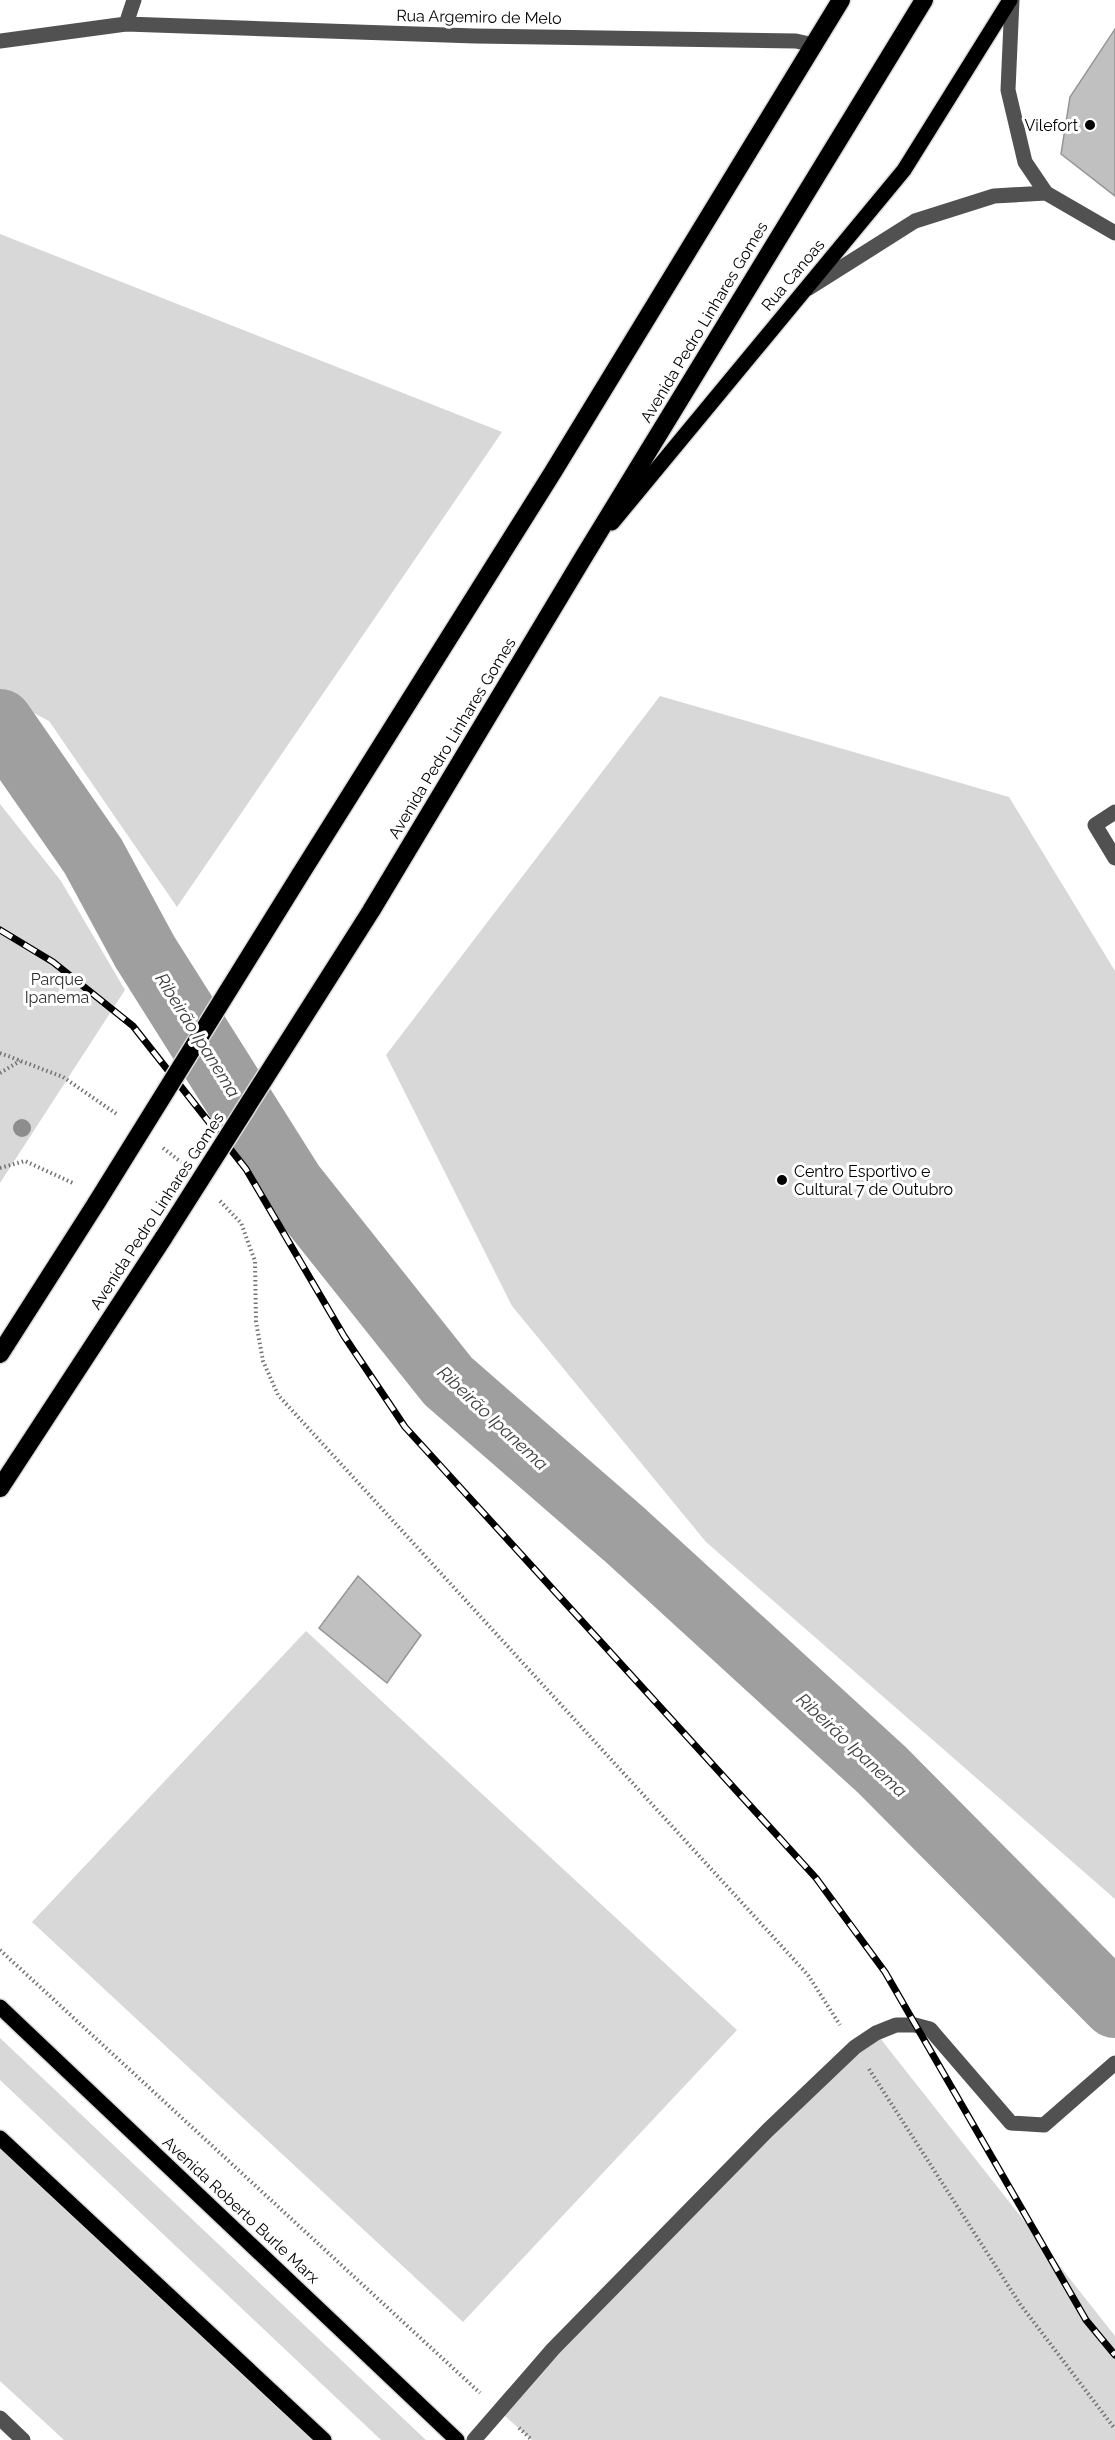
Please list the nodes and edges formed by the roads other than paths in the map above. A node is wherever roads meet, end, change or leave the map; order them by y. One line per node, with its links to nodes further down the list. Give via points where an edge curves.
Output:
1 (134, 0): 6 (street)
2 (836, 0): 7 (main road)
3 (841, 0): 7 (highway)
4 (924, 0): 12 (highway, Avenida Pedro Linhares Gomes)
5 (1011, 0): 9 (street, via 1008,90 1025,162); 11 (main road, Rua Canoas, via 904,170)
6 (126, 24): 7 (street, Rua Argemiro de Melo, via 475,36); 8 (street, Rua Argemiro de Melo)
7 (817, 39): 15 (highway, bridge, via 553,472)
8 (0, 41)
9 (1046, 193): 10 (street); 11 (street, via 994,196 915,221)
10 (1115, 233)
11 (803, 292): 12 (main road, Rua Canoas)
12 (583, 558): 16 (highway, Avenida Pedro Linhares Gomes, bridge, via 371,911)
13 (1115, 812): 14 (street, via 1095,825)
14 (1115, 858)
15 (0, 1354)
16 (0, 1488)
17 (0, 2007): 23 (main road, Avenida Roberto Burle Marx)
18 (1115, 2063): 24 (street, via 1044,2126 1011,2123 930,2028 896,2025 876,2033 855,2047 660,2239 553,2349)
19 (0, 2138): 22 (main road)
20 (0, 2418): 21 (street)
21 (23, 2440)
22 (324, 2440)
23 (457, 2440)
24 (474, 2440)

